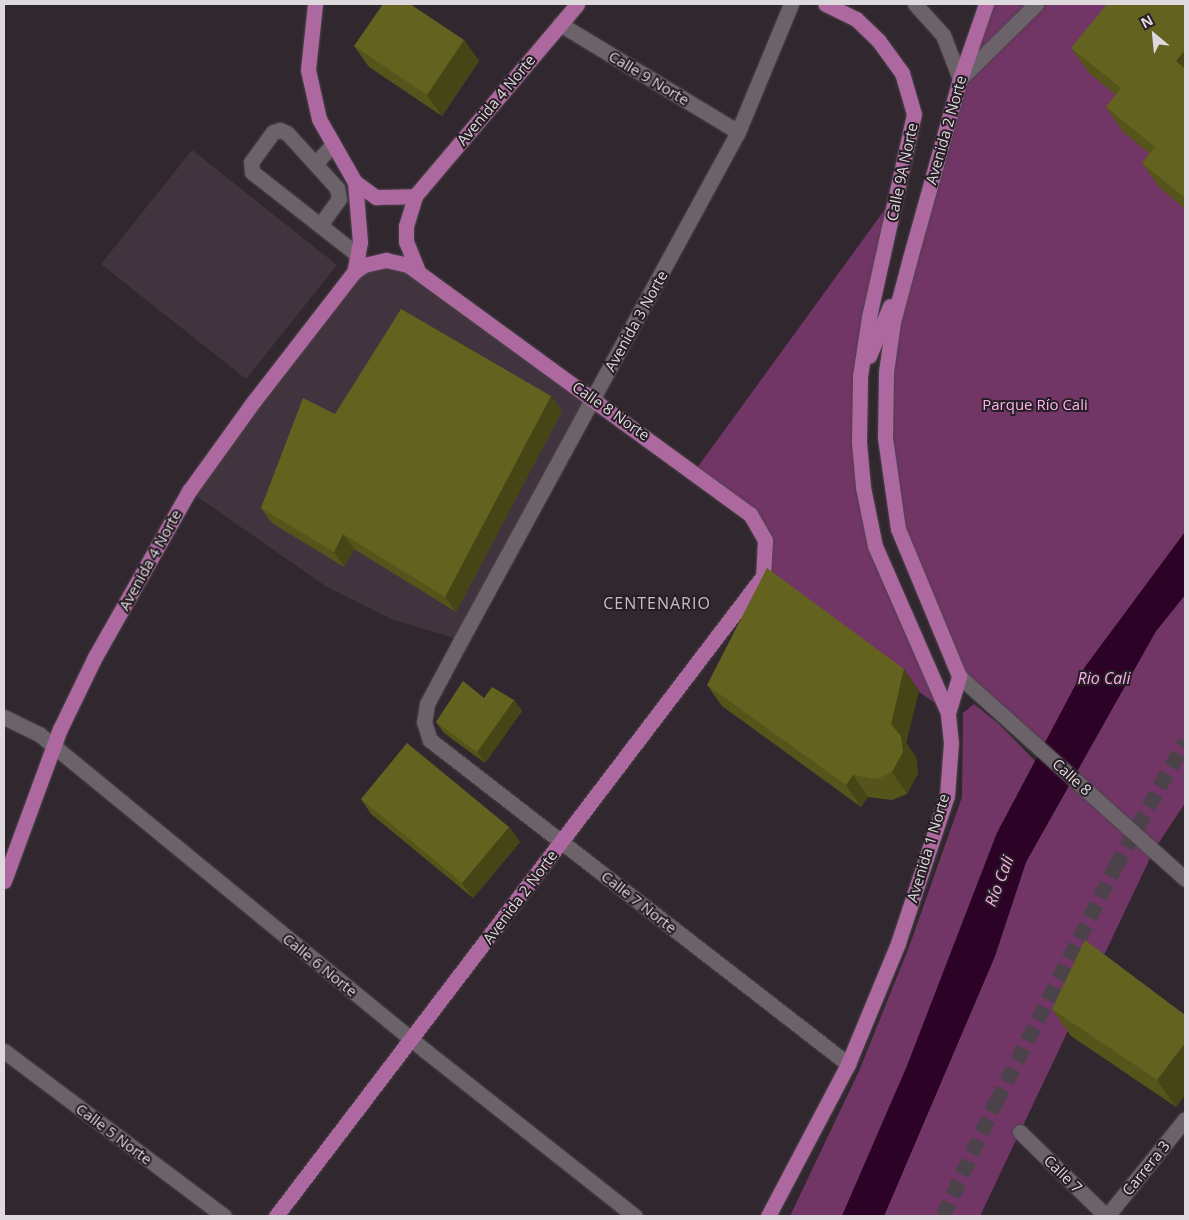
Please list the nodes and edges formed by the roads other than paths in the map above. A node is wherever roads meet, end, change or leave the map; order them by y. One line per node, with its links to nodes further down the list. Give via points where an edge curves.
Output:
1 (315, 4): 13 (main road, via 308,70 319,119)
2 (577, 4): 9 (main road, Avenida 4 Norte)
3 (791, 4): 12 (street, Avenida 3 Norte)
4 (825, 4): 22 (main road, Calle 9A Norte, via 856,19 879,41 902,73 914,114 869,317)
5 (915, 4): 11 (street, via 943,35)
6 (986, 4): 11 (main road, Avenida 2 Norte)
7 (1023, 4): 10 (street)
8 (1036, 4): 10 (street)
9 (560, 24): 12 (street, Calle 9 Norte); 16 (main road, Avenida 4 Norte)
10 (1012, 25): 11 (street)
11 (960, 79): 19 (main road, Avenida 2 Norte)
12 (738, 132): 23 (street, Avenida 3 Norte)
13 (333, 144): 14 (street); 15 (main road)
14 (315, 164): 17 (street, via 340,194); 17 (street, via 280,130 273,132 249,167)
15 (355, 182): 16 (main road, via 376,197); 18 (main road, via 360,228)
16 (415, 196): 20 (main road, via 406,226 406,242)
17 (320, 225): 18 (street)
18 (358, 255): 21 (main road)
19 (910, 258): 22 (main road); 25 (main road, via 893,322 886,372 884,438 889,483 901,538)
20 (418, 271): 21 (main road, Calle 8 Norte, via 398,261 386,260 369,263); 23 (main road, Calle 8 Norte)
21 (354, 272): 29 (main road, Avenida 4 Norte, via 189,491 95,658)
22 (860, 376): 26 (main road, Avenida 1 Norte, via 859,442 872,537)
23 (593, 398): 24 (main road, Calle 8 Norte, via 750,514 765,540); 28 (street, Avenida 3 Norte, via 427,704 424,722)
24 (762, 576): 30 (main road, Avenida 2 Norte)
25 (959, 676): 26 (main road); 31 (street, Calle 8)
26 (948, 713): 35 (main road, Avenida 1 Norte, via 951,743 947,796 898,943)
27 (4, 717): 29 (street, Calle 6 Norte, via 23,724)
28 (430, 740): 30 (street, Calle 7 Norte)
29 (53, 746): 32 (main road, Avenida 4 Norte); 33 (street, Calle 6 Norte)
30 (562, 842): 33 (main road, Avenida 2 Norte); 35 (street, Calle 7 Norte)
31 (1185, 879)
32 (4, 880)
33 (412, 1040): 39 (main road, Avenida 2 Norte); 40 (street, Calle 6 Norte)
34 (4, 1051): 38 (street, Calle 5 Norte)
35 (848, 1064): 41 (main road, Avenida 1 Norte)
36 (1185, 1119): 42 (street, Carrera 3)
37 (1020, 1132): 42 (street, Calle 7)
38 (224, 1216)
39 (276, 1216)
40 (635, 1216)
41 (768, 1216)
42 (1107, 1216)

